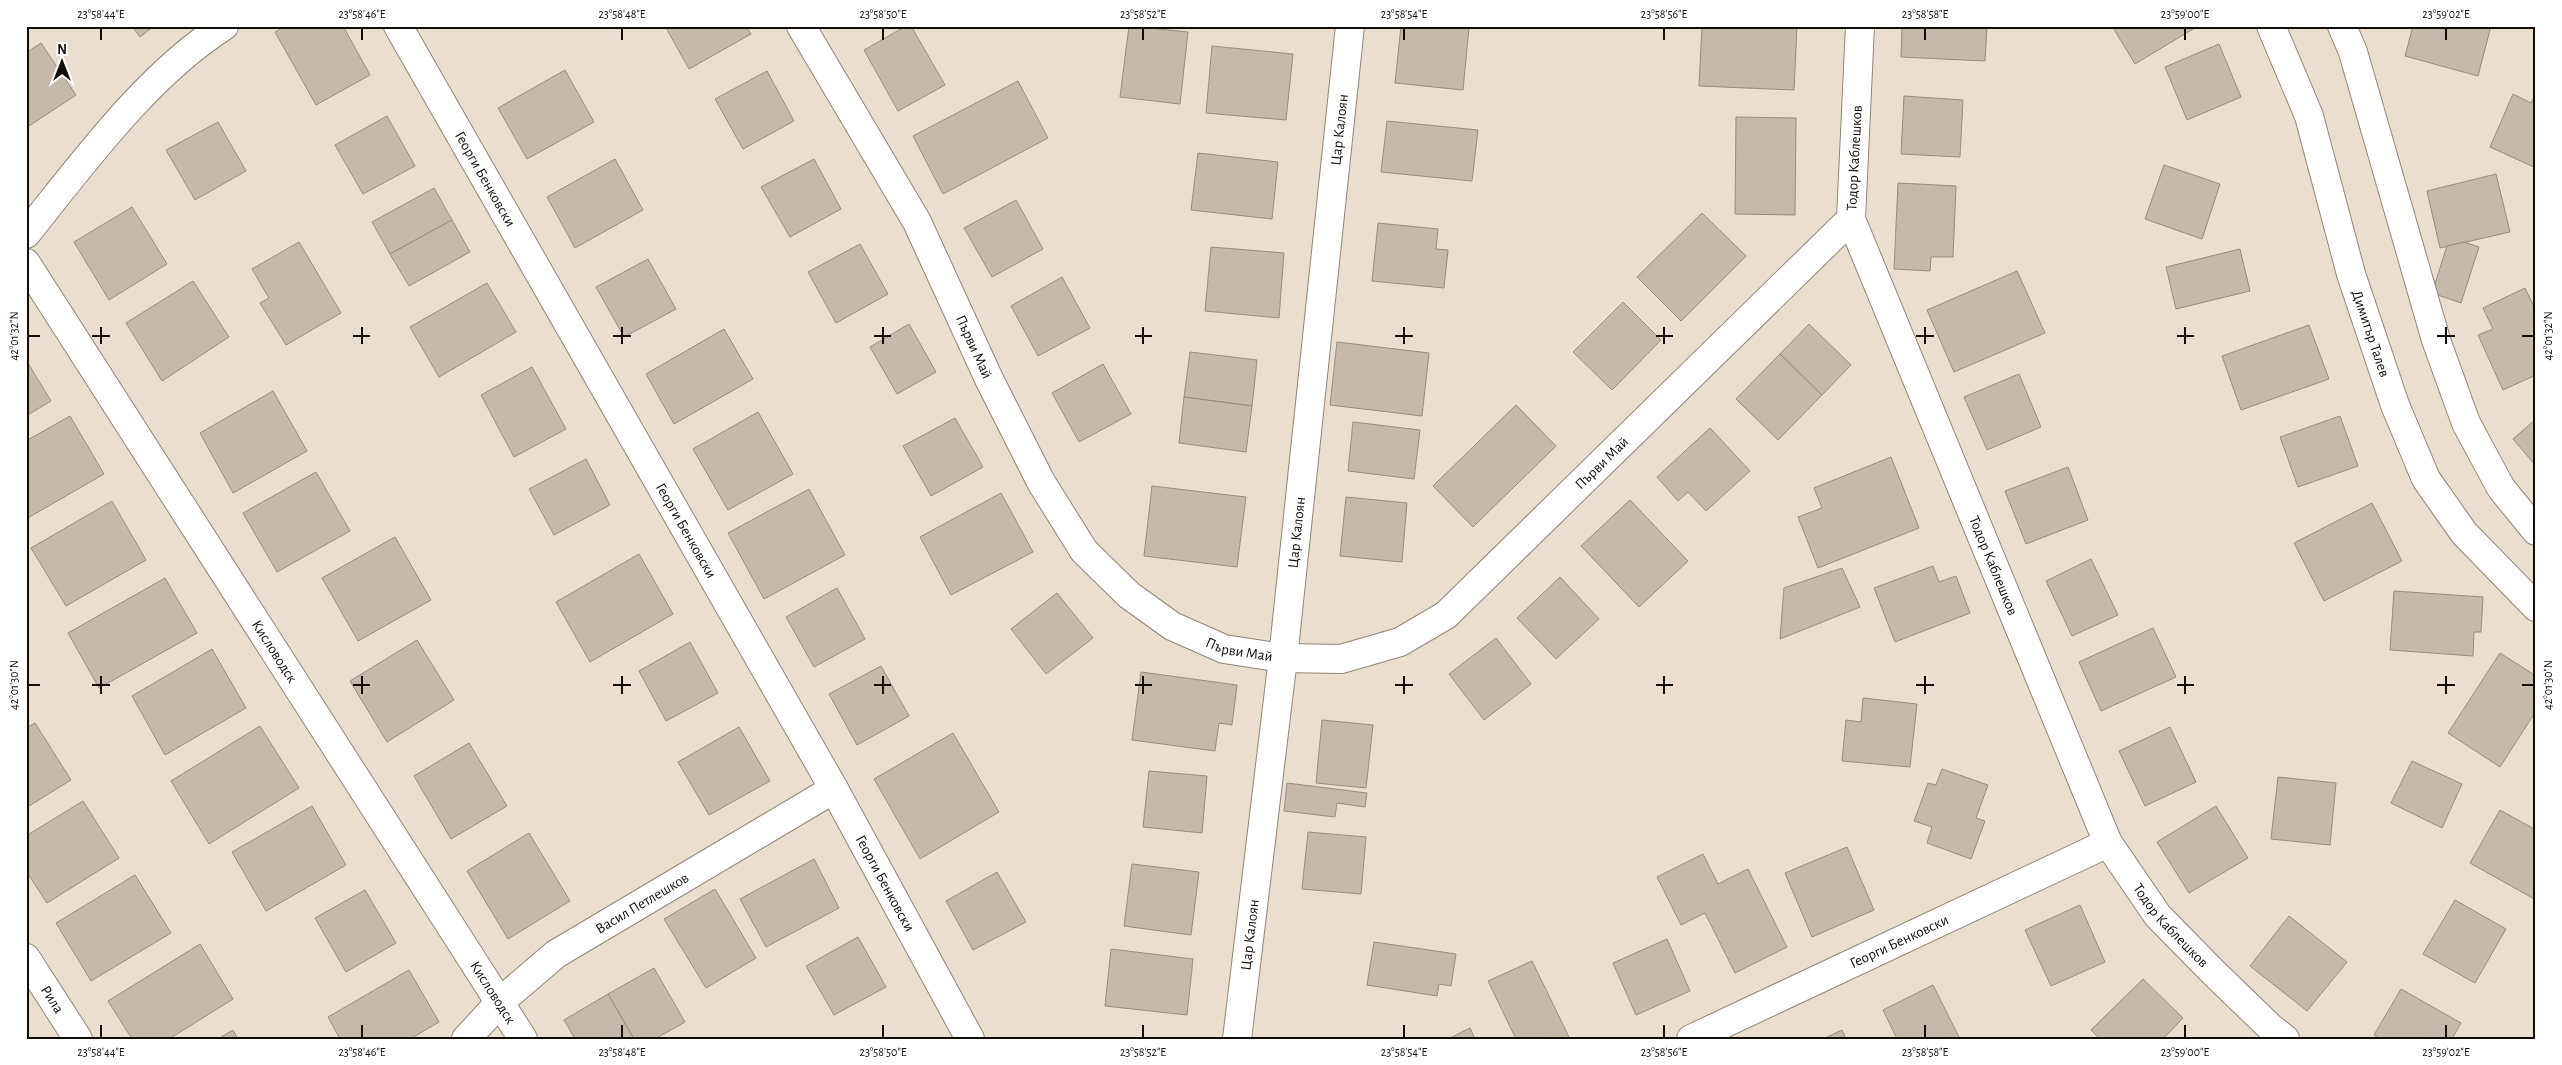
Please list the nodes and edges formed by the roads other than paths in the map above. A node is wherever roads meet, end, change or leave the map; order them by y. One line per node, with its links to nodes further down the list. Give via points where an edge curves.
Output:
1 (224, 26): 9 (street, via 153,84 99,142)
2 (398, 26): 14 (street, Георги Бенковски)
3 (801, 26): 13 (street, Първи Май, via 917,222 989,379 1033,465 1084,551 1129,595 1172,626 1224,649)
4 (1350, 26): 13 (street, Цар Калоян)
5 (1860, 26): 8 (street, Тодор Каблешков)
6 (2271, 26): 12 (street, Димитър Талев, via 2308,116 2351,274 2395,404 2426,479 2464,533)
7 (2342, 26): 11 (street, via 2353,52 2436,340 2466,423 2501,488)
8 (1851, 219): 13 (street, Първи Май, via 1446,615 1400,642 1341,659); 15 (street, Тодор Каблешков)
9 (26, 234)
10 (26, 263): 17 (street, Кисловодск)
11 (2536, 531)
12 (2536, 607)
13 (1283, 658): 22 (street, Цар Калоян)
14 (834, 790): 17 (street, Васил Петлешков, via 556,954); 21 (street, Георги Бенковски)
15 (2108, 843): 23 (street, Георги Бенковски); 24 (street, Тодор Каблешков, via 2158,916)
16 (26, 958): 18 (street, Рила)
17 (501, 1001): 19 (street, Васил Петлешков); 20 (street, Кисловодск)
18 (78, 1039)
19 (466, 1039)
20 (523, 1039)
21 (970, 1039)
22 (1237, 1039)
23 (1692, 1039)
24 (2286, 1039)

